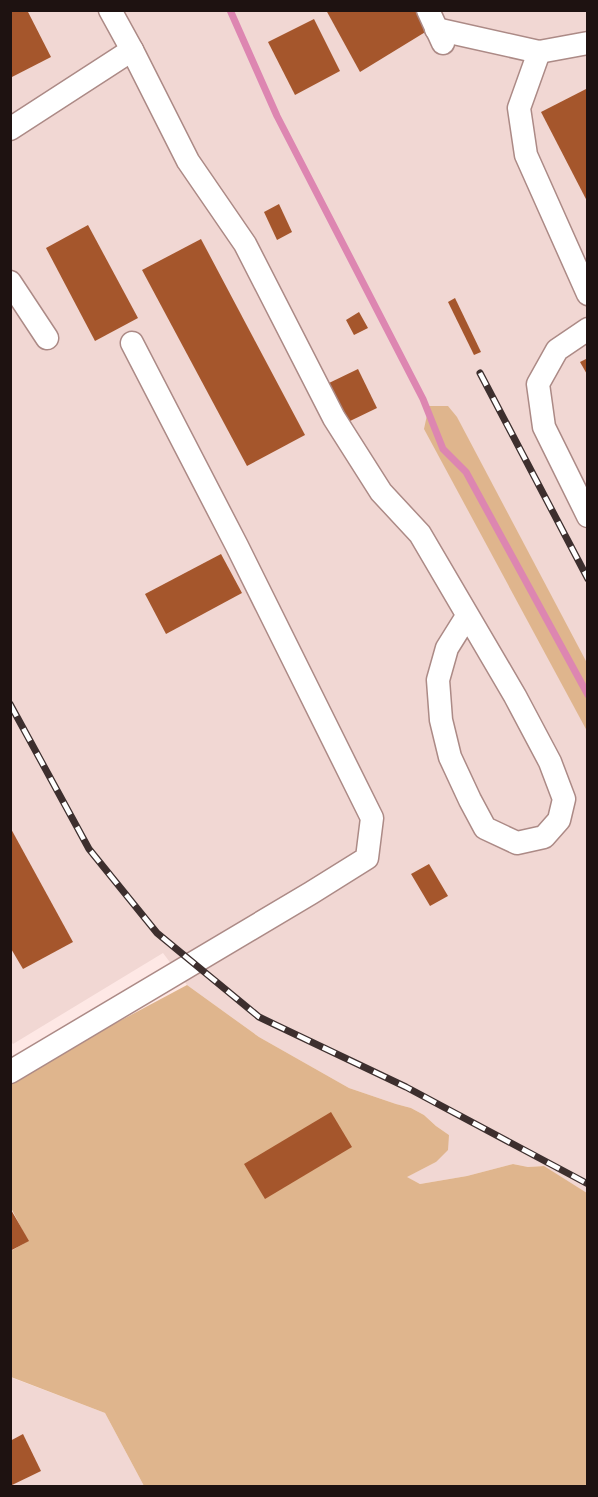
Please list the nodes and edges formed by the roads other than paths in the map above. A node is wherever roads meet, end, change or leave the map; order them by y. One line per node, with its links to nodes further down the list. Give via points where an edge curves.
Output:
1 (110, 10): 4 (lane)
2 (436, 28): 5 (lane)
3 (588, 43): 5 (lane)
4 (132, 50): 6 (lane); 13 (lane, via 188,161 245,244 334,418 381,492 420,534)
5 (539, 52): 8 (lane, via 519,108 526,155)
6 (10, 129)
7 (10, 282): 10 (lane)
8 (588, 294)
9 (588, 330): 12 (lane, via 557,350 538,384 544,427)
10 (47, 338)
11 (132, 344): 14 (lane, via 372,818 367,858)
12 (588, 516)
13 (467, 615): 13 (lane, via 550,762 564,799 560,820 543,837 517,843 485,828 450,757 441,720 438,680 447,648)
14 (10, 1072)

